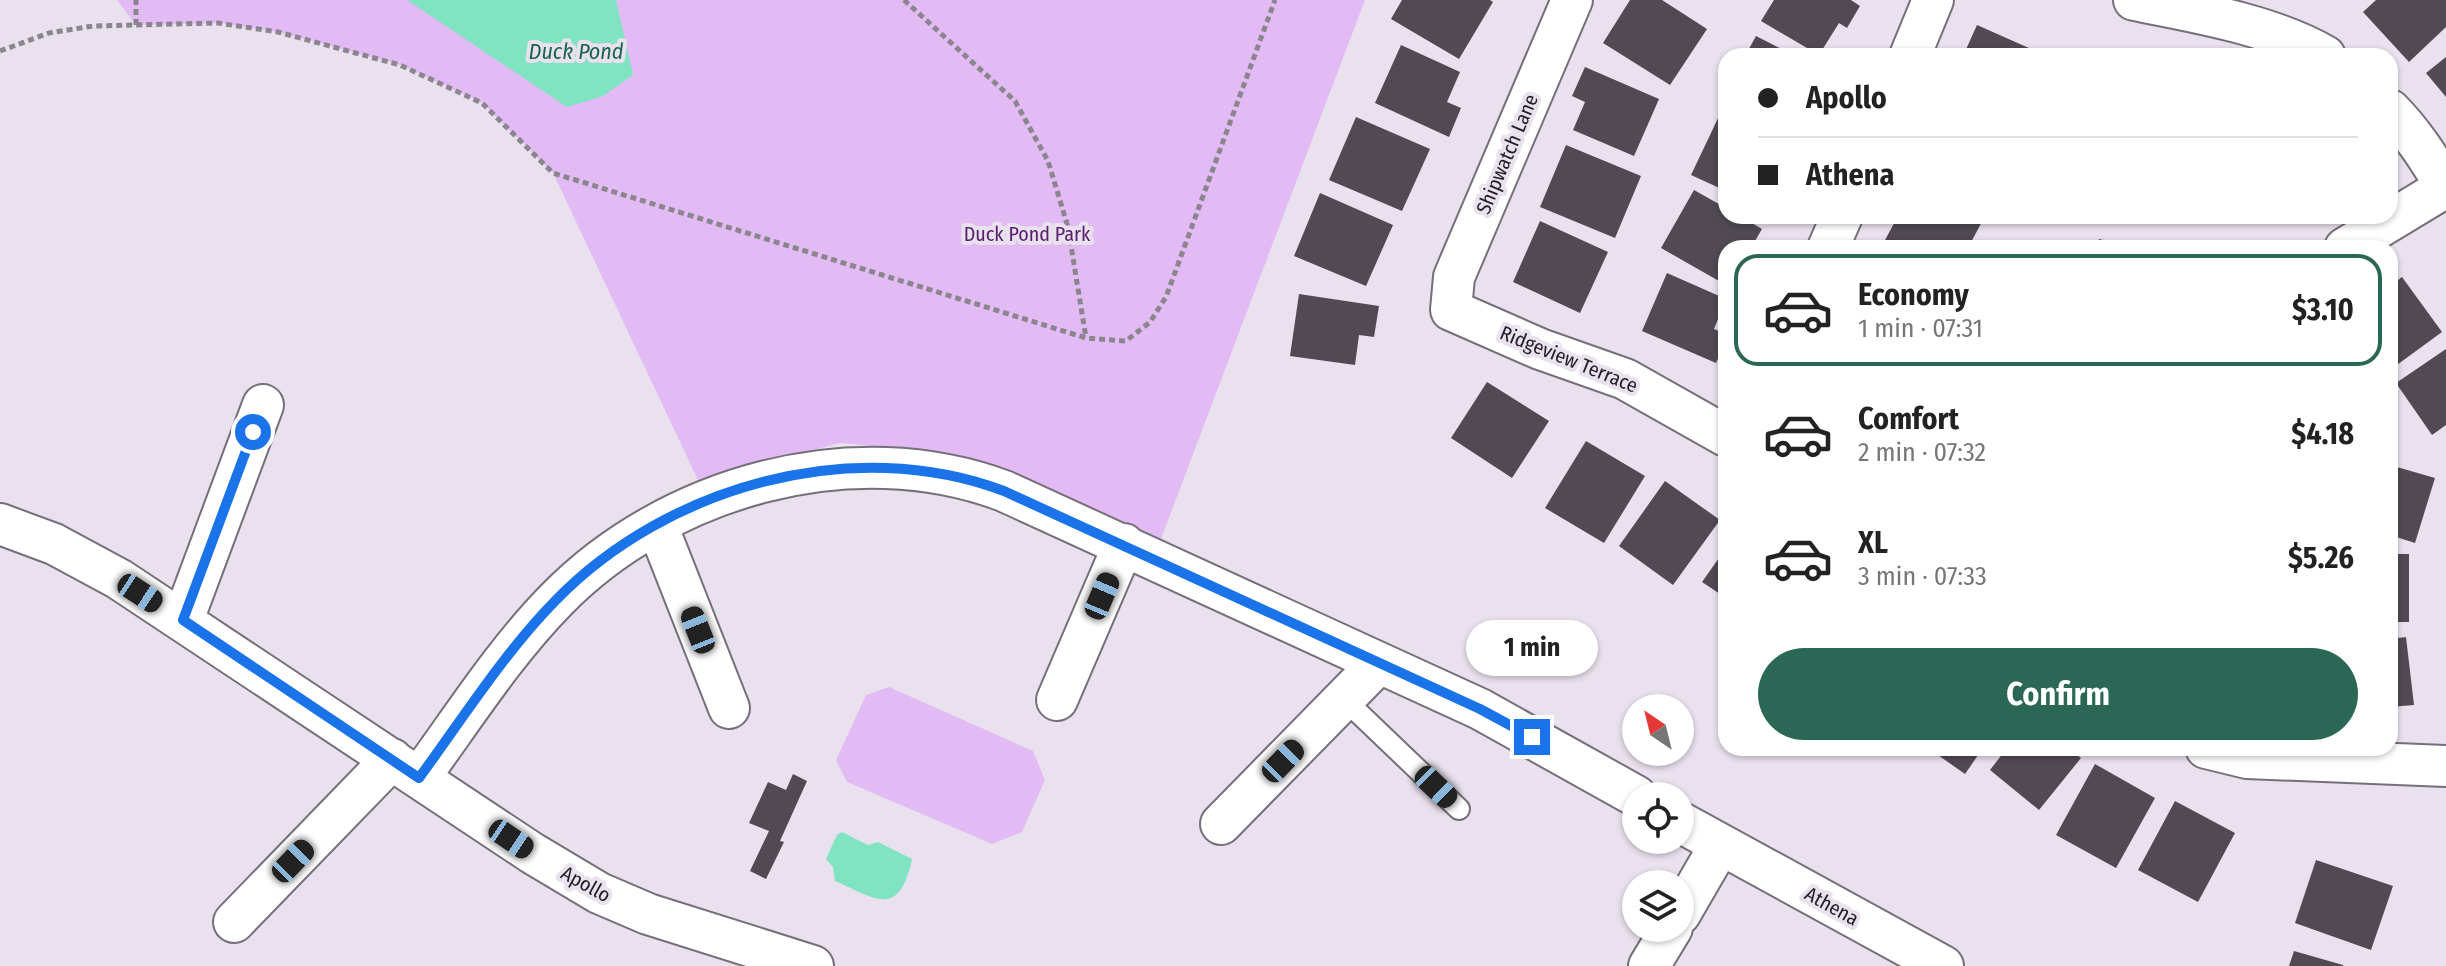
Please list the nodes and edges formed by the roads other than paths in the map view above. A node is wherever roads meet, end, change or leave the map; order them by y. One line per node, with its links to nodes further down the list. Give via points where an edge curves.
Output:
1 (1572, 0): 11 (street, Shipwatch Lane, via 1454,277)
2 (1933, 0): 4 (street)
3 (2134, 0): 5 (street, via 2211,15)
4 (1913, 48)
5 (2307, 48)
6 (2398, 120): 7 (street)
7 (2446, 187): 8 (street)
8 (2398, 216)
9 (2385, 224): 10 (street)
10 (2358, 240)
11 (1451, 310): 13 (street, Ridgeview Terrace, via 1625,379)
12 (263, 405): 17 (street)
13 (1718, 431)
14 (1, 525): 17 (street, Apollo, via 54,544)
15 (657, 525): 16 (street, via 769,480 884,467 978,481); 21 (street); 24 (street, via 609,555 557,599)
16 (1124, 544): 18 (street); 20 (street)
17 (183, 620): 24 (street, Apollo)
18 (1379, 663): 19 (street); 25 (street, via 1480,709)
19 (1344, 699): 26 (lane); 27 (street)
20 (1057, 700)
21 (729, 708)
22 (2239, 756): 23 (street)
23 (2446, 766)
24 (405, 768): 31 (street); 33 (street, Apollo, via 599,893 662,919)
25 (1622, 788)
26 (1459, 809)
27 (1221, 824)
28 (1694, 830): 29 (street, Athena)
29 (1720, 845): 30 (street); 36 (street, Athena)
30 (1694, 890)
31 (234, 922)
32 (1664, 942): 35 (street)
33 (720, 953): 34 (street, Apollo)
34 (813, 966)
35 (1649, 966)
36 (1943, 966)

